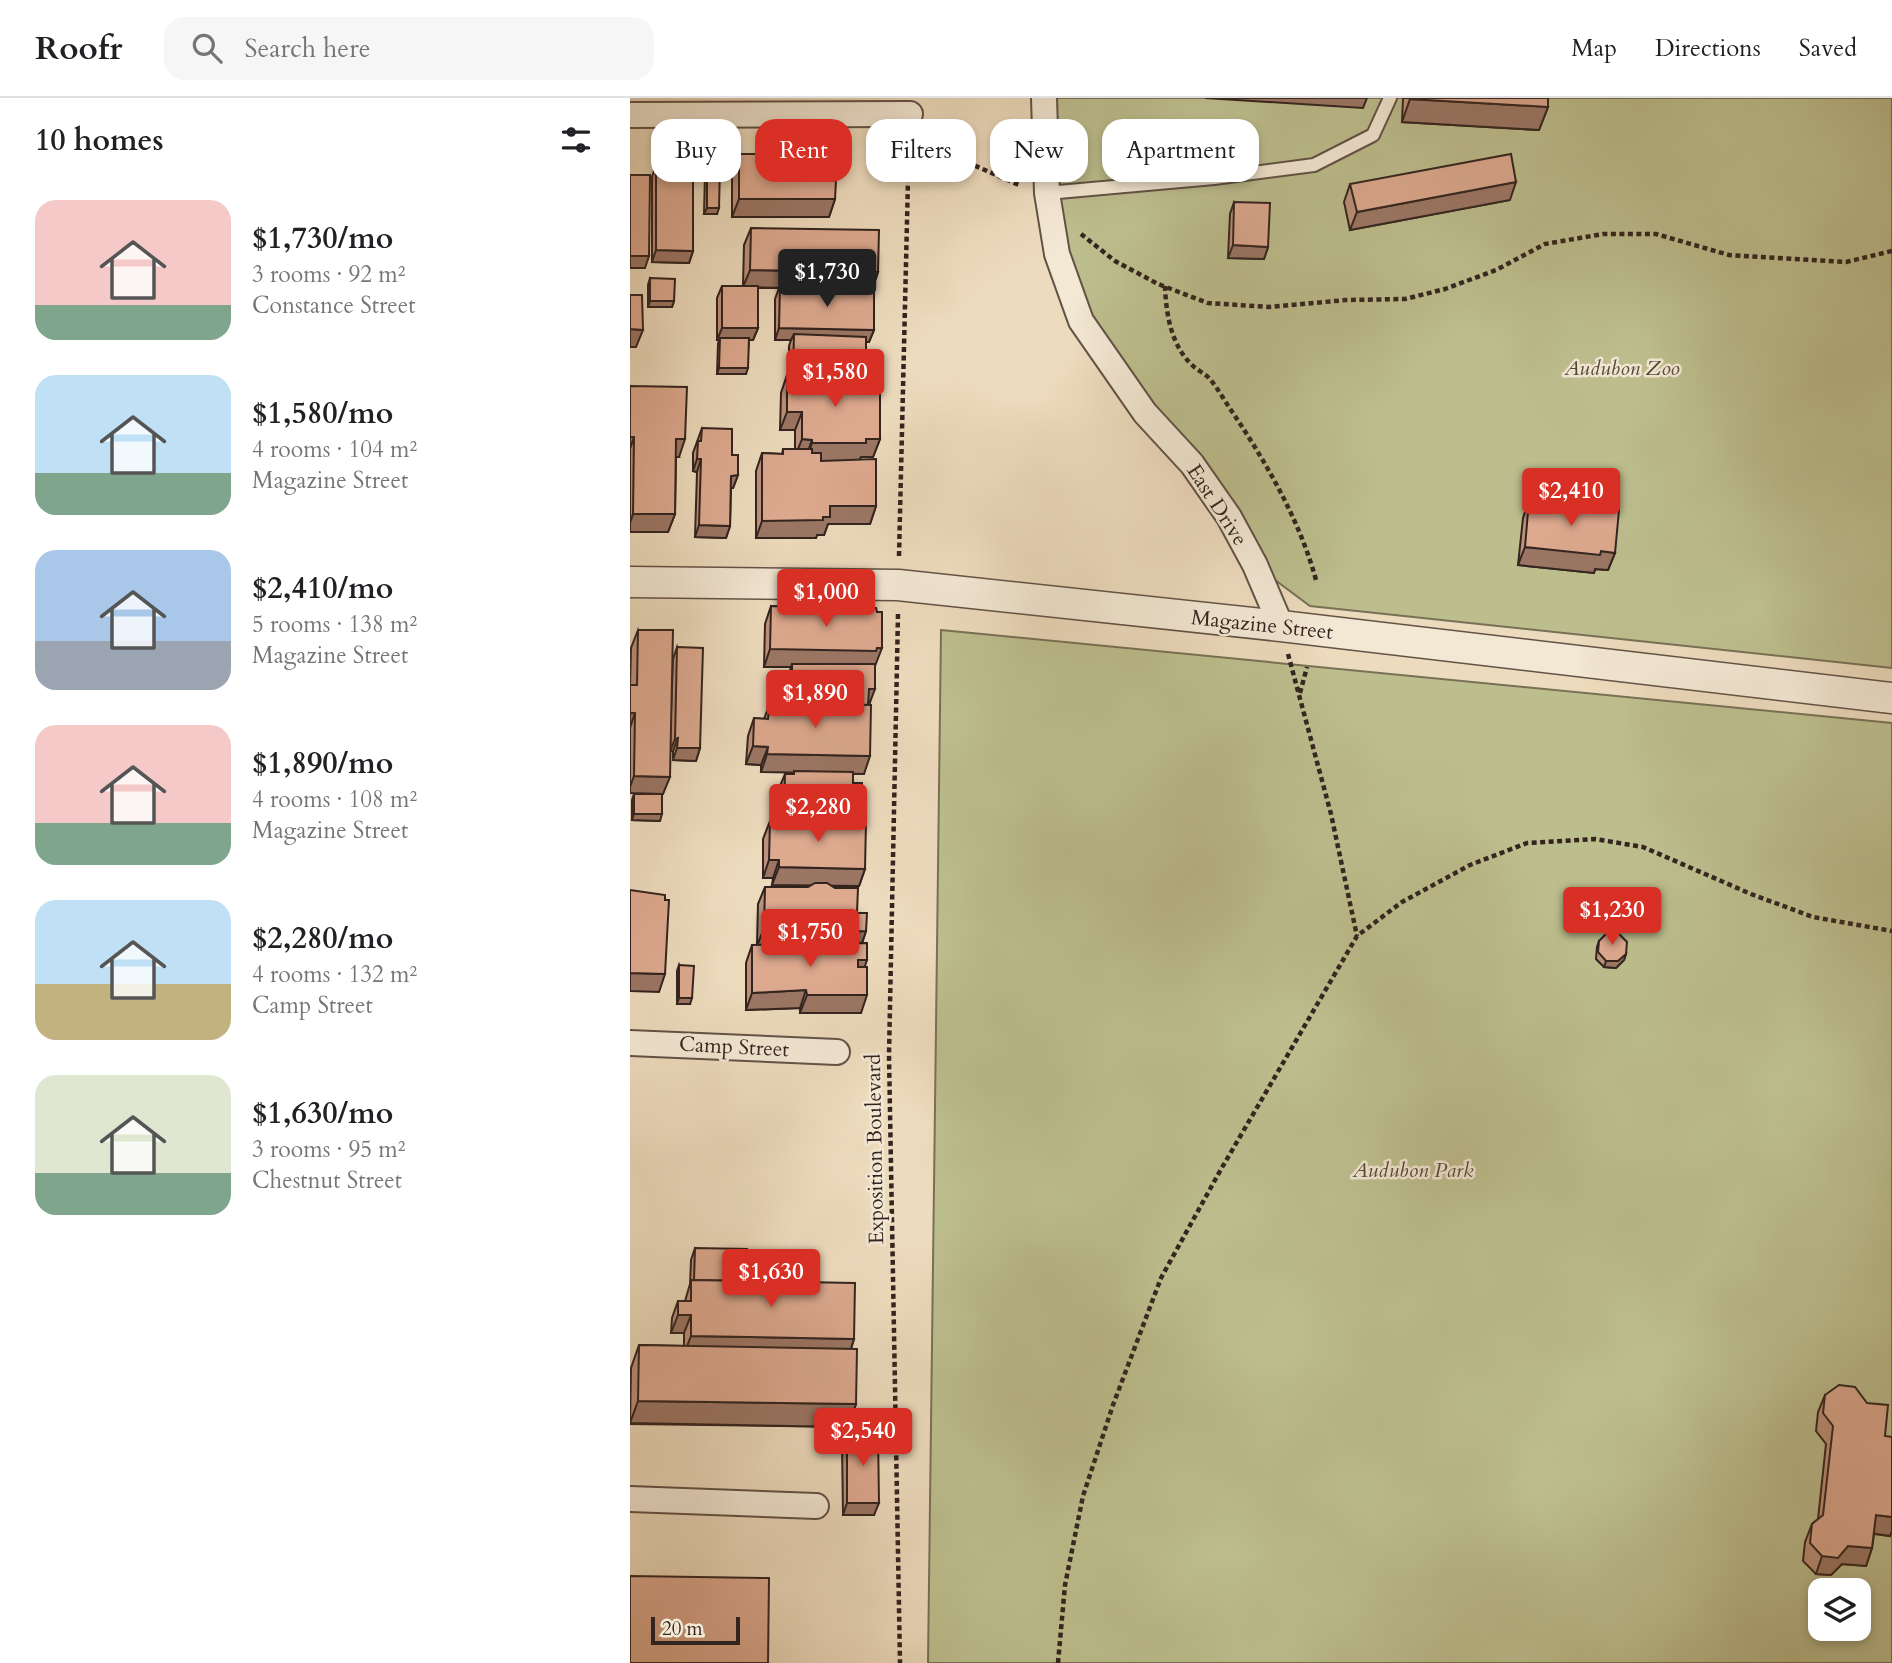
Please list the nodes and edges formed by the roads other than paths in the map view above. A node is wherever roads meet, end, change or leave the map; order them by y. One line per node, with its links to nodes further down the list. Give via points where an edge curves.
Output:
1 (1044, 98): 5 (street, East Drive)
2 (1390, 98): 5 (lane, via 1373,135 1314,165)
3 (910, 114): 4 (street)
4 (630, 115)
5 (1047, 193): 7 (street, East Drive, via 1057,254 1081,321 1145,413 1192,464 1230,517)
6 (630, 582): 7 (street, Magazine Street, via 898,585)
7 (1281, 626): 8 (street, Magazine Street)
8 (1892, 698)
9 (630, 1042): 10 (street, Camp Street)
10 (837, 1052)
11 (630, 1499): 12 (street)
12 (816, 1506)

